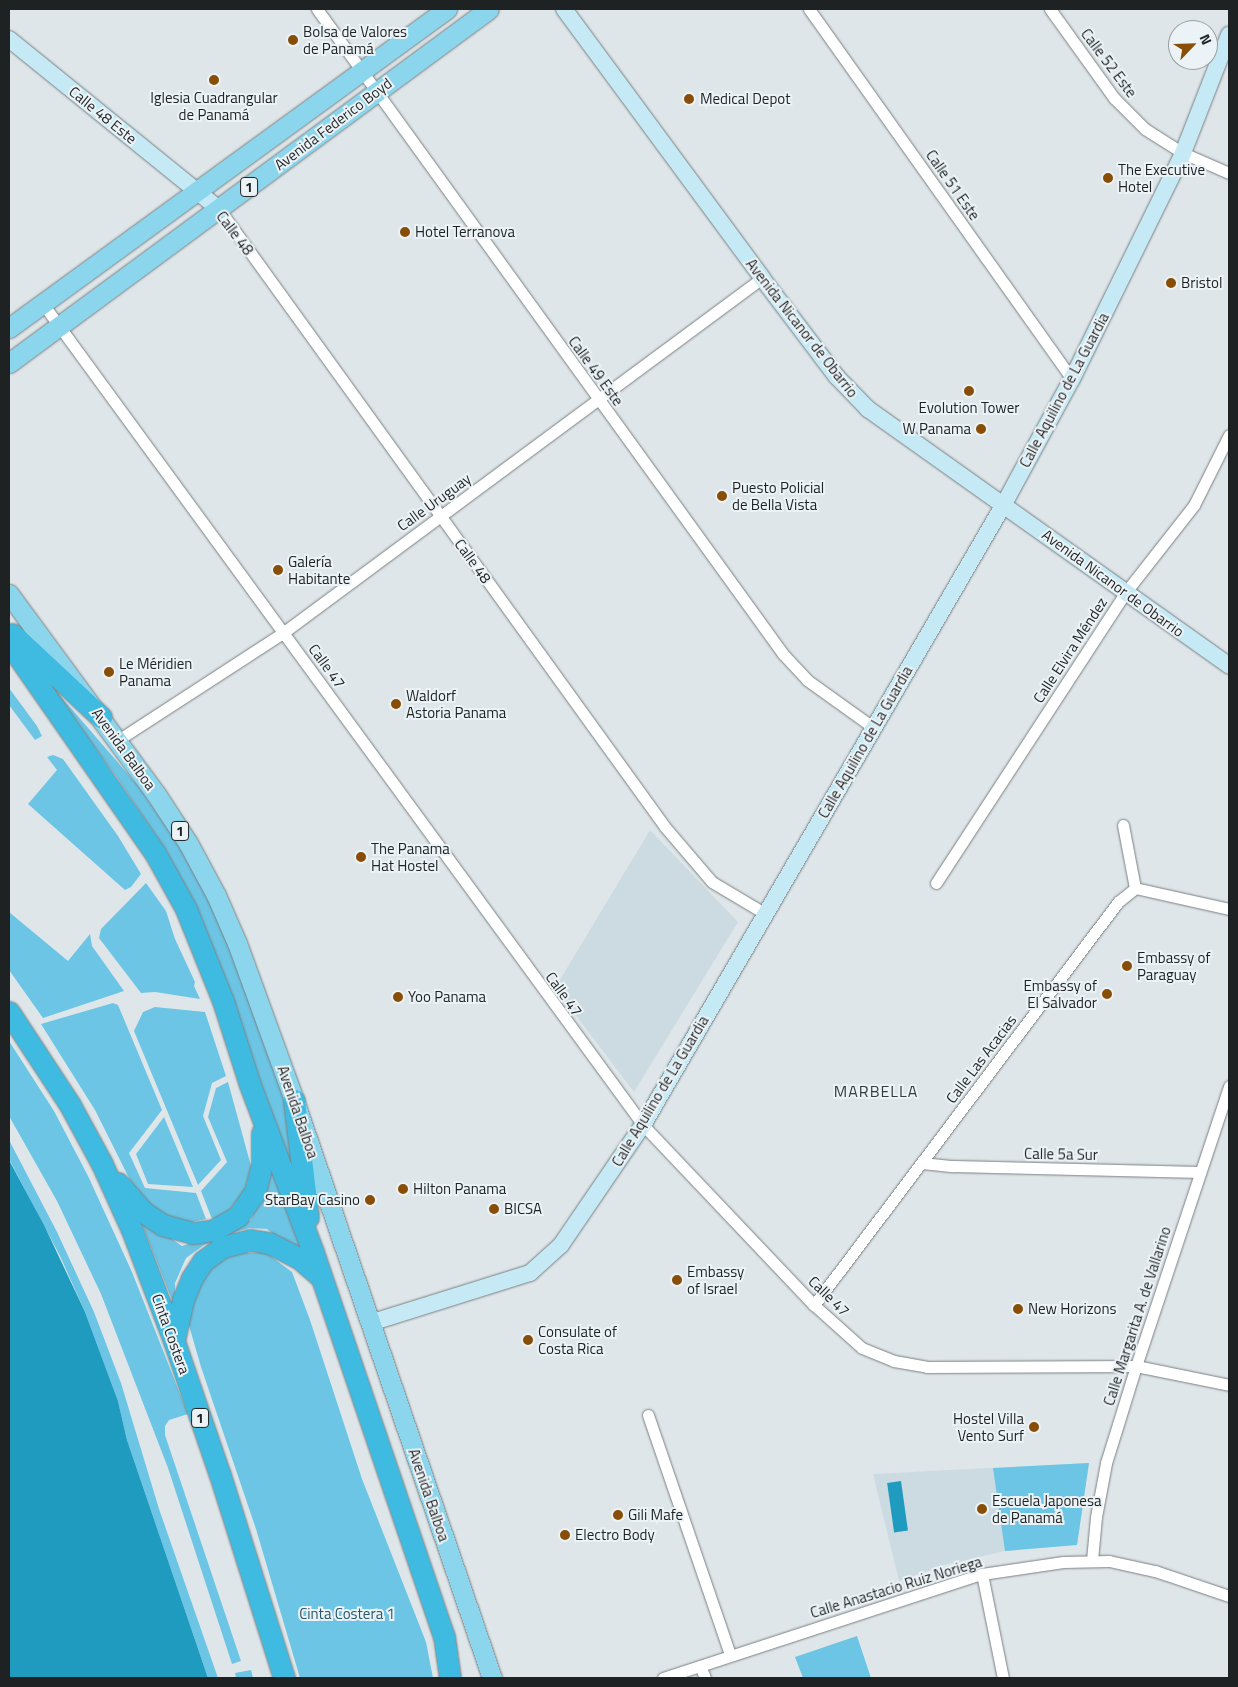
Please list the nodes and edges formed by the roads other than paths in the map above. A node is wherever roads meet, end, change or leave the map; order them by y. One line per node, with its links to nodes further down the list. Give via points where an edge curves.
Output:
1 (317, 9): 9 (street, Calle 49 Este)
2 (447, 9): 9 (main road, Avenida Federico Boyd / 1)
3 (488, 9): 10 (main road, Avenida Federico Boyd / 1)
4 (564, 9): 15 (street, Avenida Nicanor de Obarrio)
5 (809, 9): 20 (street, Calle 51 Este)
6 (1050, 9): 11 (street, Calle 52 Este, via 1114,98 1145,129)
7 (1229, 35): 11 (street, Calle Aquilino de La Guardia)
8 (9, 39): 13 (street, Calle 48 Este)
9 (361, 70): 10 (street, Calle 49 Este); 13 (main road, Avenida Federico Boyd / 1)
10 (376, 92): 14 (main road, Avenida Federico Boyd / 1); 21 (street, Calle 49 Este)
11 (1183, 153): 12 (street, Calle 52 Este); 20 (street, Calle Aquilino de La Guardia)
12 (1229, 173)
13 (196, 191): 14 (street, Calle 48); 16 (main road, Avenida Federico Boyd / 1)
14 (219, 209): 17 (main road, Avenida Federico Boyd / 1); 24 (street, Calle 48)
15 (762, 278): 21 (street, Calle Uruguay); 23 (street, Avenida Nicanor de Obarrio, via 837,377 868,409)
16 (43, 304): 17 (street, Calle 47); 18 (main road, Avenida Federico Boyd / 1)
17 (58, 327): 19 (main road, Avenida Federico Boyd / 1); 28 (street, Calle 47)
18 (9, 328)
19 (9, 363)
20 (1072, 379): 23 (street, Calle Aquilino de La Guardia)
21 (598, 400): 24 (street, Calle Uruguay); 32 (street, Calle 49 Este, via 783,654 807,680)
22 (1229, 435): 25 (street, Calle Elvira Méndez, via 1194,504)
23 (1004, 504): 25 (street, Avenida Nicanor de Obarrio); 32 (street, Calle Aquilino de La Guardia)
24 (440, 517): 28 (street, Calle Uruguay); 38 (street, Calle 48, via 665,827 712,882)
25 (1125, 593): 30 (street, Avenida Nicanor de Obarrio); 35 (street, Calle Elvira Méndez)
26 (9, 594): 31 (main road, Avenida Balboa / 1)
27 (9, 630): 31 (highway)
28 (284, 632): 33 (street, Calle Uruguay); 43 (street, Calle 47)
29 (9, 643): 40 (highway, Avenida Balboa / 1, via 155,853 186,909 223,1001)
30 (1229, 666)
31 (101, 717): 33 (main road, Avenida Balboa / 1)
32 (874, 728): 38 (street, Calle Aquilino de La Guardia)
33 (118, 740): 42 (main road, Avenida Balboa / 1, via 188,843 216,895 238,943)
34 (1122, 825): 36 (street)
35 (936, 883)
36 (1135, 888): 37 (street); 44 (street, Calle Las Acacias, via 1118,902)
37 (1229, 908)
38 (766, 914): 43 (street, Calle Aquilino de La Guardia)
39 (9, 1012): 45 (highway, Cinta Costera / 1, via 70,1104)
40 (250, 1085): 45 (highway, via 261,1126 261,1173 252,1198 231,1222 214,1230 193,1233 164,1225 142,1211); 47 (highway, Avenida Balboa)
41 (1229, 1086): 46 (street, Calle Margarita A. de Vallarino)
42 (294, 1100): 47 (highway); 50 (main road, Avenida Balboa)
43 (643, 1126): 49 (street, Calle 47); 50 (street, Calle Aquilino de La Guardia, via 561,1244 530,1272)
44 (922, 1163): 46 (street, Calle 5a Sur); 49 (street, Calle Las Acacias)
45 (102, 1164): 51 (highway, Cinta Costera / 1, via 132,1230)
46 (1200, 1172): 52 (street, Calle Margarita A. de Vallarino)
47 (313, 1252): 48 (highway, Avenida Balboa)
48 (321, 1276): 51 (highway, via 299,1258 269,1243 250,1240 222,1247 203,1262 192,1278 183,1300); 58 (highway, Avenida Balboa)
49 (814, 1304): 52 (street, Calle 47, via 862,1348 894,1361 927,1367)
50 (370, 1323): 64 (main road, Avenida Balboa)
51 (174, 1341): 61 (highway, Cinta Costera / 1)
52 (1136, 1366): 53 (street, Calle 47); 55 (street, Calle Margarita A. de Vallarino, via 1106,1463)
53 (1229, 1385)
54 (648, 1415): 59 (street)
55 (1092, 1560): 56 (street, Calle Anastacio Ruiz Noriega); 57 (street, Calle Anastacio Ruiz Noriega, via 1155,1571)
56 (982, 1574): 59 (street, Calle Anastacio Ruiz Noriega); 67 (street)
57 (1229, 1596)
58 (444, 1636): 62 (highway, Avenida Balboa); 63 (main road, Avenida Balboa)
59 (730, 1655): 60 (street, Calle Anastacio Ruiz Noriega)
60 (700, 1666): 65 (street, Calle Anastacio Ruiz Noriega); 66 (street)
61 (284, 1678)
62 (450, 1678)
63 (459, 1678)
64 (492, 1678)
65 (663, 1678)
66 (705, 1678)
67 (1002, 1678)

